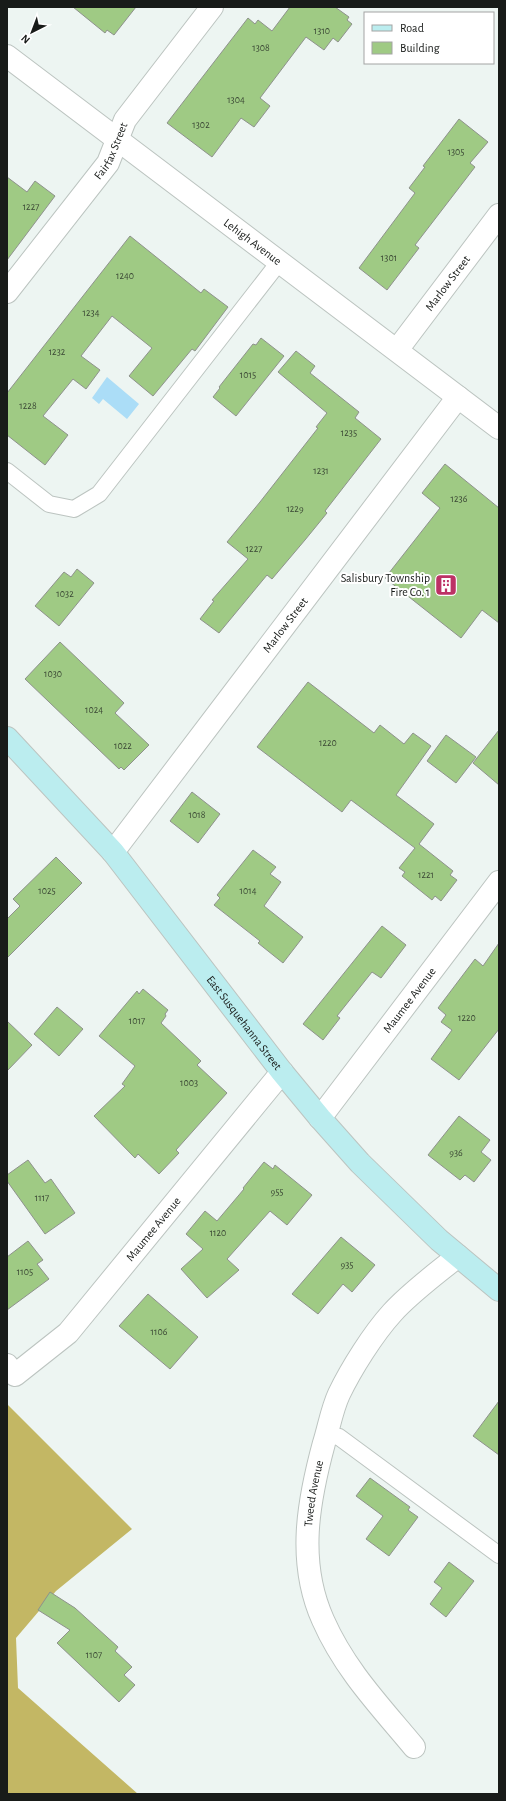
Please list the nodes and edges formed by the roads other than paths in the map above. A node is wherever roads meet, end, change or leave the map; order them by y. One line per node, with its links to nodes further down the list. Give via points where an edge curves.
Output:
1 (212, 7): 3 (street, Fairfax Street, via 125,120)
2 (7, 56): 3 (street, Lehigh Avenue)
3 (118, 140): 5 (street, Lehigh Avenue); 6 (street, Fairfax Street, via 108,163)
4 (499, 215): 7 (street, Marlow Street)
5 (280, 261): 7 (street, Lehigh Avenue); 10 (lane, via 99,494 74,509 49,504)
6 (7, 292)
7 (397, 350): 8 (street, Lehigh Avenue)
8 (458, 397): 9 (street, Lehigh Avenue); 12 (street, Marlow Street)
9 (499, 428)
10 (7, 471)
11 (7, 738): 12 (main road, East Susquehanna Street)
12 (113, 852): 14 (main road, East Susquehanna Street)
13 (499, 882): 15 (street, Maumee Avenue)
14 (282, 1072): 15 (main road, East Susquehanna Street); 18 (street, Maumee Avenue, via 68,1333)
15 (320, 1118): 16 (main road, East Susquehanna Street, via 360,1163)
16 (458, 1256): 17 (main road, East Susquehanna Street); 19 (street, Tweed Avenue, via 392,1313 362,1355 339,1395)
17 (499, 1290)
18 (11, 1370)
19 (326, 1435): 20 (lane, via 339,1437); 21 (street, Tweed Avenue, via 307,1522 312,1588 322,1619 340,1656)
20 (499, 1555)
21 (414, 1747)

